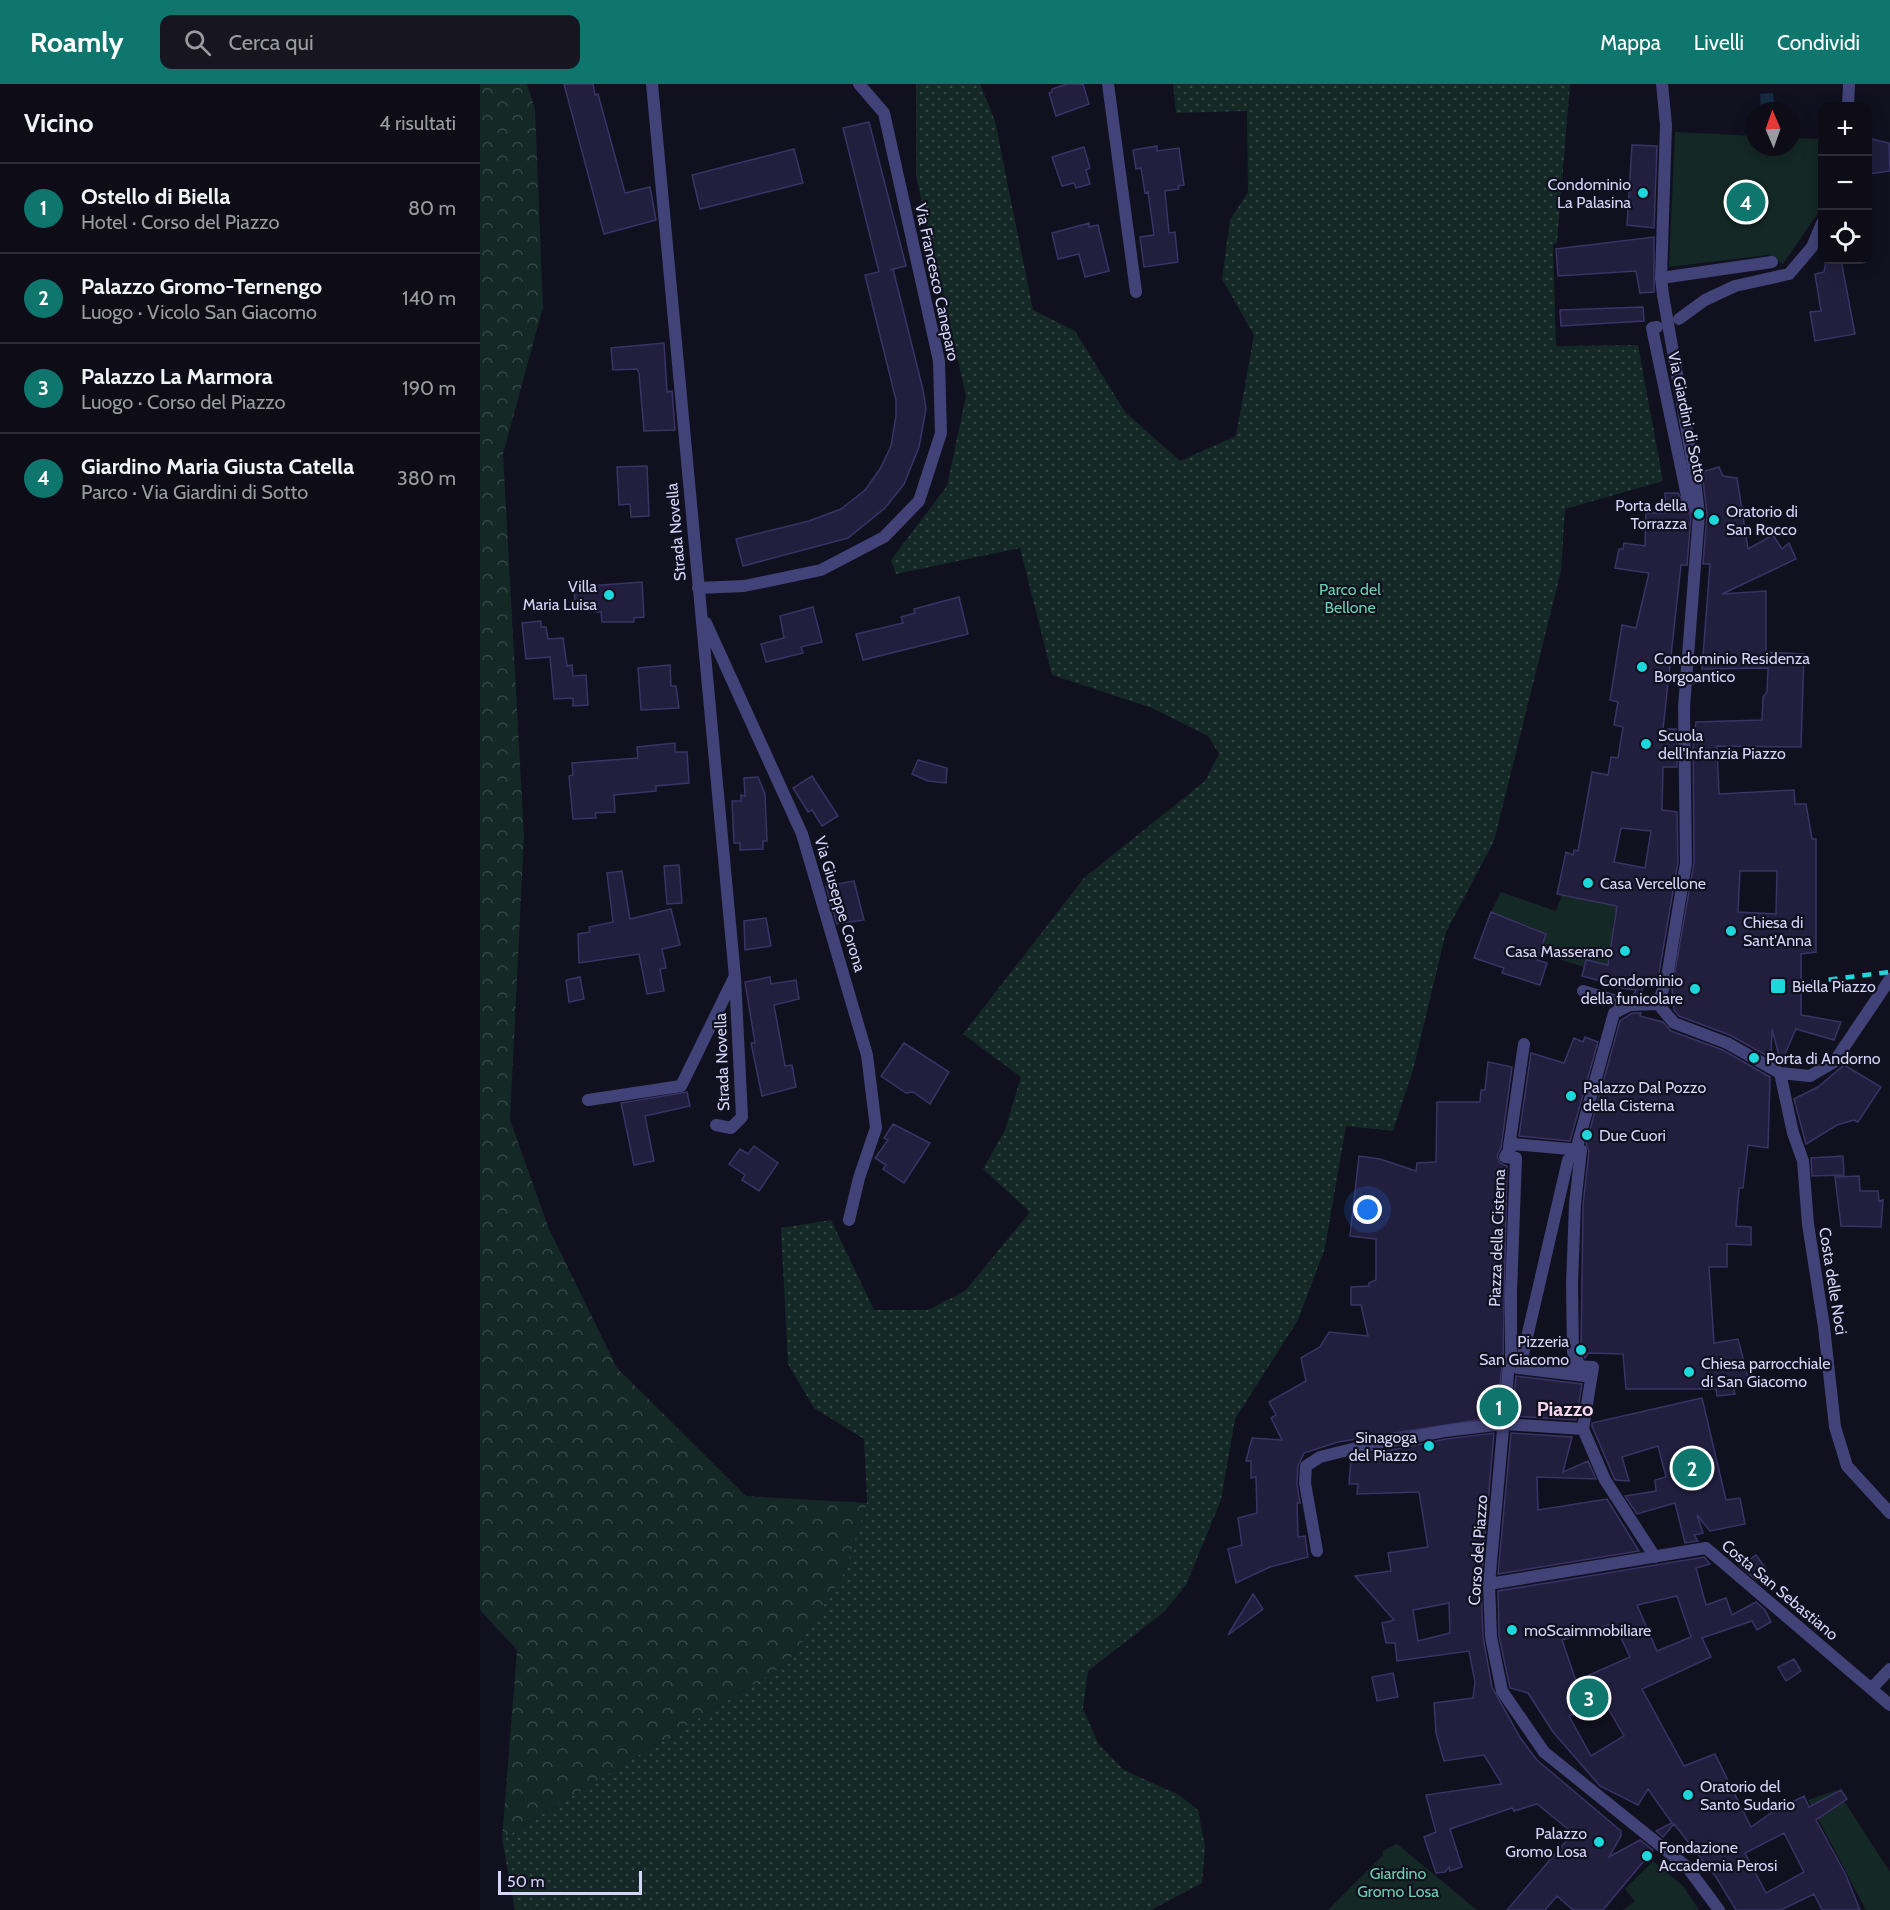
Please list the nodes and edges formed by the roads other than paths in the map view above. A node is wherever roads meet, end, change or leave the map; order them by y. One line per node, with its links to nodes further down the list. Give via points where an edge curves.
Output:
1 (652, 84): 14 (street, Strada Novella)
2 (858, 84): 14 (street, Via Francesco Caneparo, via 884,113 939,360 941,433 919,501 884,537 821,570 744,586)
3 (1108, 84): 10 (street)
4 (1662, 84): 9 (street, via 1666,125)
5 (1849, 84): 6 (street)
6 (1848, 102)
7 (1818, 233): 11 (street, via 1812,247 1789,274 1735,286 1705,300)
8 (1772, 262): 9 (street)
9 (1661, 278): 13 (street, bridge)
10 (1136, 292)
11 (1679, 319)
12 (1658, 327): 13 (street, Via Giardini di Sotto, via 1652,328 1687,496)
13 (1699, 514): 19 (street, via 1684,707 1686,863 1667,977)
14 (698, 588): 15 (street, Strada Novella)
15 (701, 611): 16 (street, Strada Novella); 27 (street, Via Giuseppe Corona, via 802,834 867,1055 876,1128)
16 (735, 976): 23 (street, Strada Novella, via 681,1086); 24 (street, Strada Novella, via 742,1117 731,1128)
17 (1890, 978): 22 (street, via 1834,1062 1810,1076)
18 (1583, 991): 20 (street)
19 (1658, 1004): 20 (street); 22 (street, via 1674,1023 1727,1043)
20 (1630, 1005): 26 (street, via 1614,1013)
21 (1524, 1044): 25 (street)
22 (1780, 1074): 32 (street, Costa delle Noci, via 1803,1161 1835,1427 1847,1466)
23 (588, 1100)
24 (716, 1125)
25 (1509, 1147): 26 (street, Piazza della Cisterna, via 1513,1144); 28 (street, Piazza della Cisterna, via 1505,1157 1516,1158 1511,1292)
26 (1572, 1155): 28 (street); 29 (street, via 1581,1150 1572,1284 1573,1352)
27 (849, 1220)
28 (1516, 1363): 29 (street, via 1518,1368 1585,1376); 30 (street, Corso del Piazzo)
29 (1580, 1365): 31 (street, via 1593,1367)
30 (1503, 1424): 31 (street); 33 (street, via 1390,1439 1320,1457 1306,1466 1305,1483); 35 (street, Corso del Piazzo)
31 (1583, 1429): 34 (street, via 1605,1480)
32 (1890, 1513)
33 (1317, 1551)
34 (1655, 1557): 35 (street, Costa San Sebastiano); 37 (street, Costa San Sebastiano, via 1706,1548)
35 (1489, 1584): 39 (street, Corso del Piazzo, via 1491,1637 1502,1692 1544,1752 1687,1867)
36 (1890, 1669): 37 (street)
37 (1872, 1689): 38 (street, Costa San Sebastiano)
38 (1890, 1705)
39 (1719, 1910)

